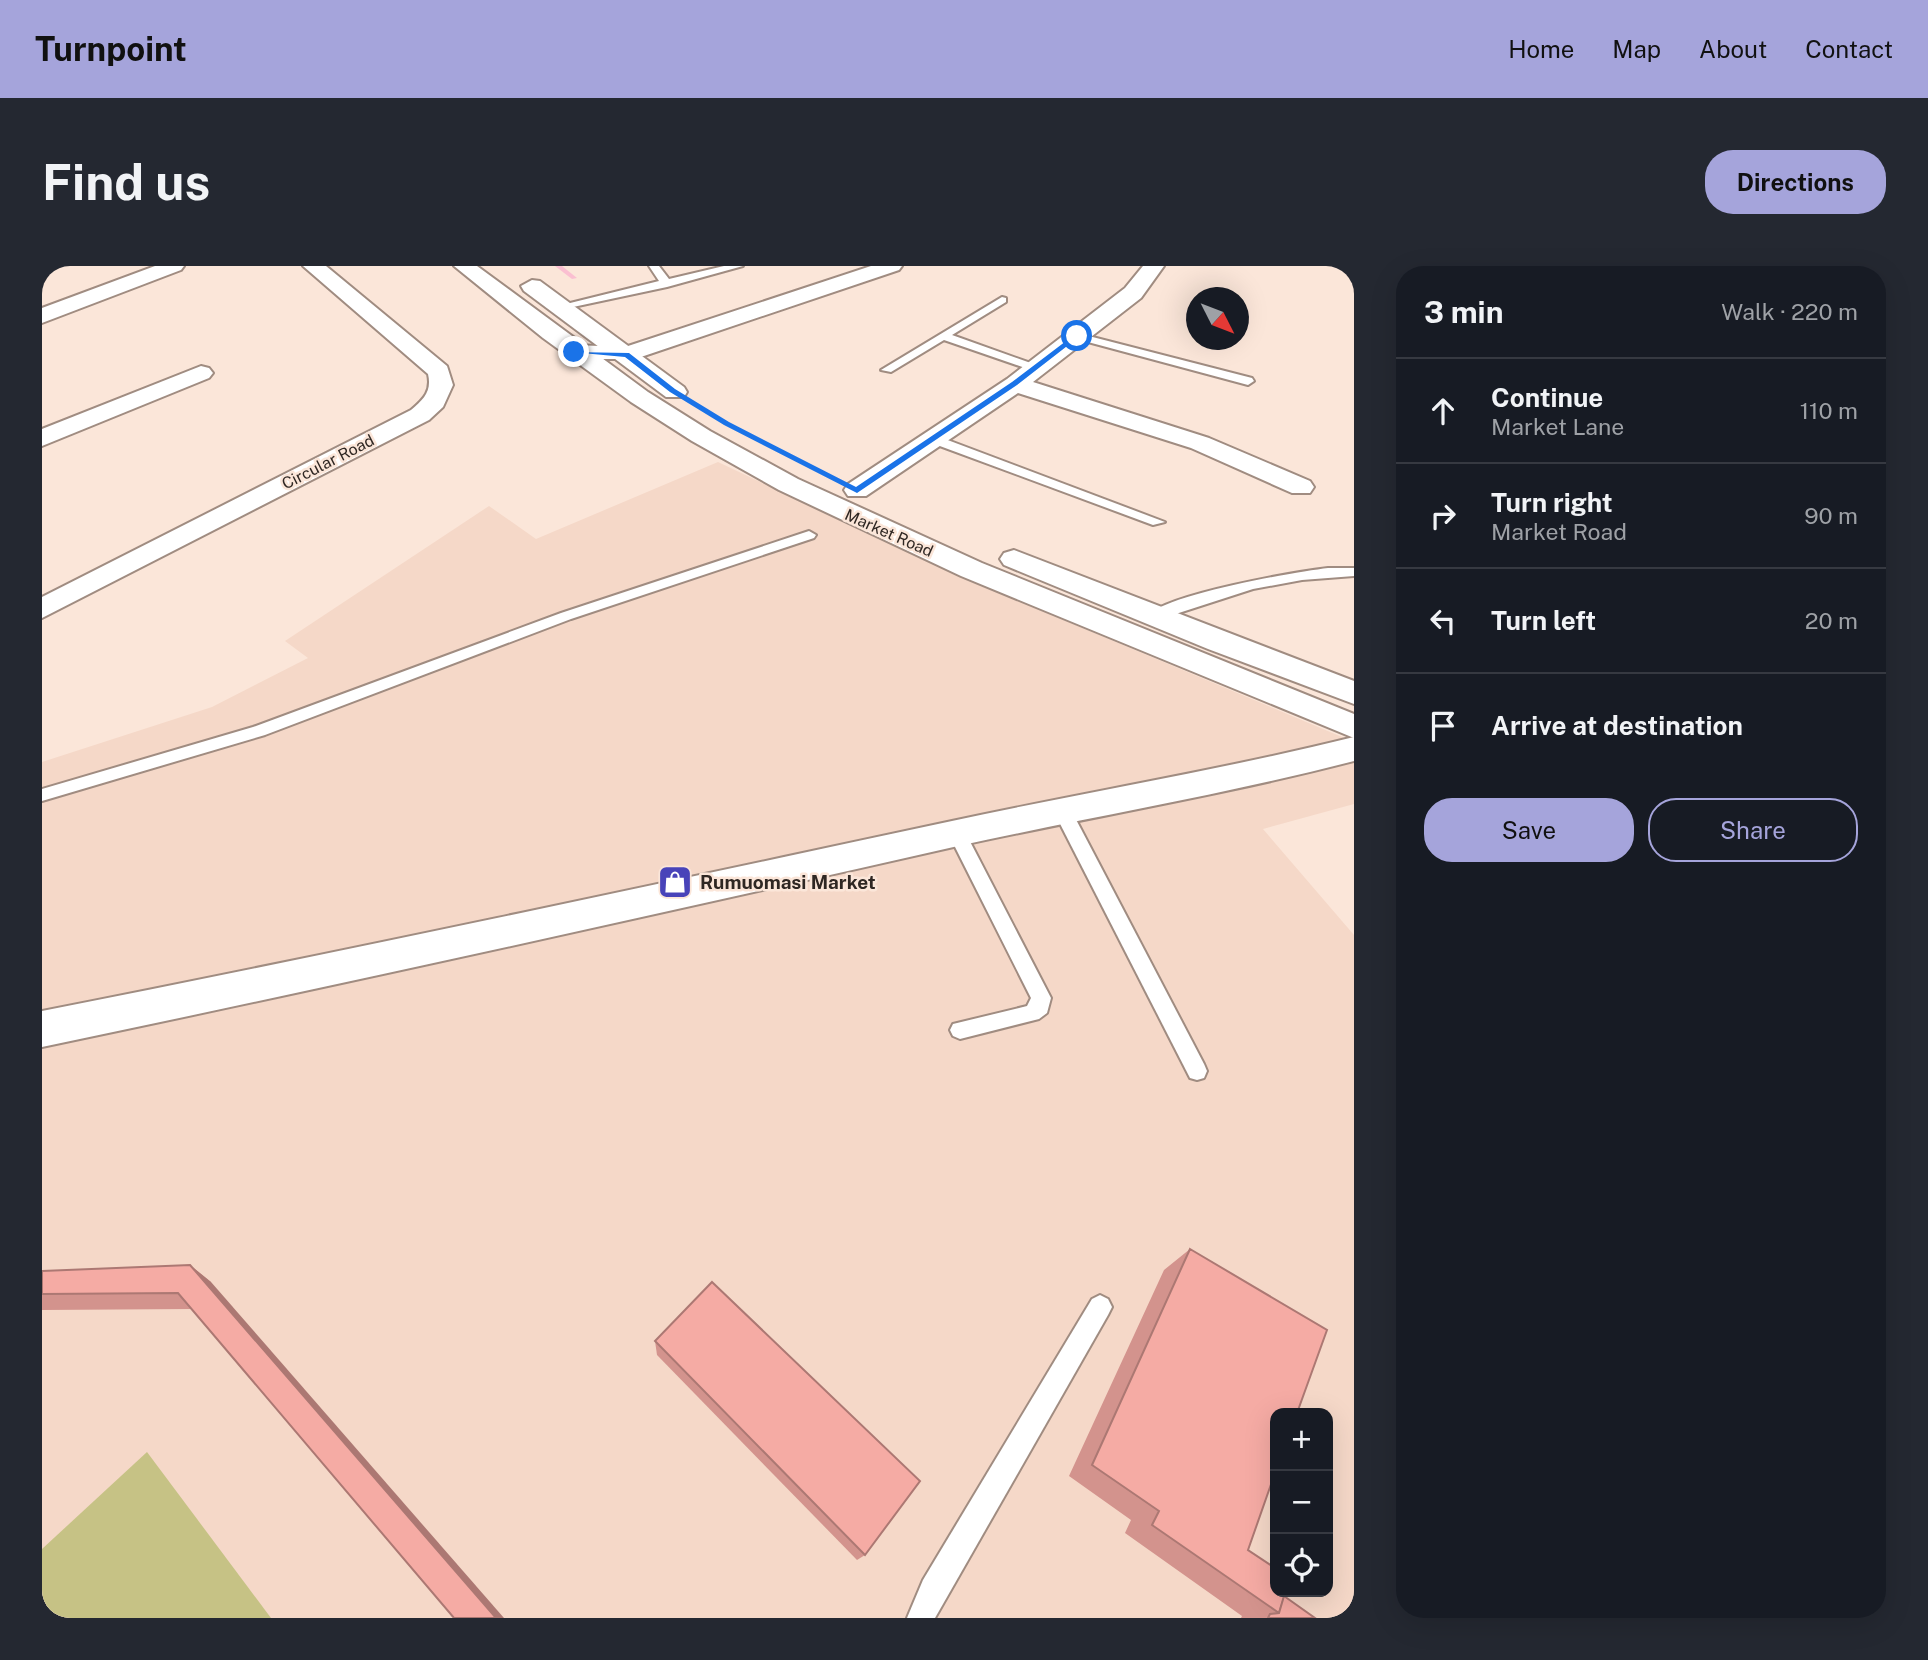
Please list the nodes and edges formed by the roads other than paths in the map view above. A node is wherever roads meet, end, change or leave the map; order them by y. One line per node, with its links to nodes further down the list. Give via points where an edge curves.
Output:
1 (174, 266): 12 (street)
2 (313, 266): 29 (street, Circular Road, via 439,371 442,388 437,401 420,415)
3 (464, 266): 15 (street, Market Road)
4 (506, 266): 11 (street, Market Road)
5 (654, 266): 9 (lane)
6 (738, 266): 9 (lane)
7 (892, 266): 16 (street)
8 (1154, 266): 14 (street, via 1133,293)
9 (667, 284): 11 (lane)
10 (1002, 300): 13 (lane)
11 (559, 307): 16 (street, Market Road)
12 (42, 316)
13 (944, 336): 17 (lane); 18 (lane)
14 (1077, 336): 17 (street); 20 (lane)
15 (574, 352): 16 (street); 32 (street, Market Road, via 701,436 825,505 960,566)
16 (626, 355): 25 (street, Market Road, via 727,424)
17 (1035, 368): 21 (street)
18 (887, 370)
19 (201, 373): 22 (street)
20 (1248, 381)
21 (1015, 384): 23 (street); 24 (street, via 1200,443)
22 (42, 438)
23 (933, 439): 25 (street); 26 (lane)
24 (1301, 487)
25 (857, 490): 30 (street, Market Road)
26 (1158, 522)
27 (809, 534): 34 (lane, via 553,621 260,731)
28 (1354, 572): 30 (lane, via 1317,572 1219,591)
29 (42, 609)
30 (1154, 615): 31 (street, Market Road)
31 (1354, 693)
32 (1354, 727)
33 (1354, 749): 35 (street, via 1243,777)
34 (42, 795)
35 (1062, 810): 36 (street); 39 (lane)
36 (957, 833): 37 (street); 38 (lane, via 1041,998 1040,1007 1032,1013)
37 (42, 1029)
38 (960, 1030)
39 (1197, 1071)
40 (1100, 1307): 41 (lane, via 933,1590)
41 (921, 1618)

